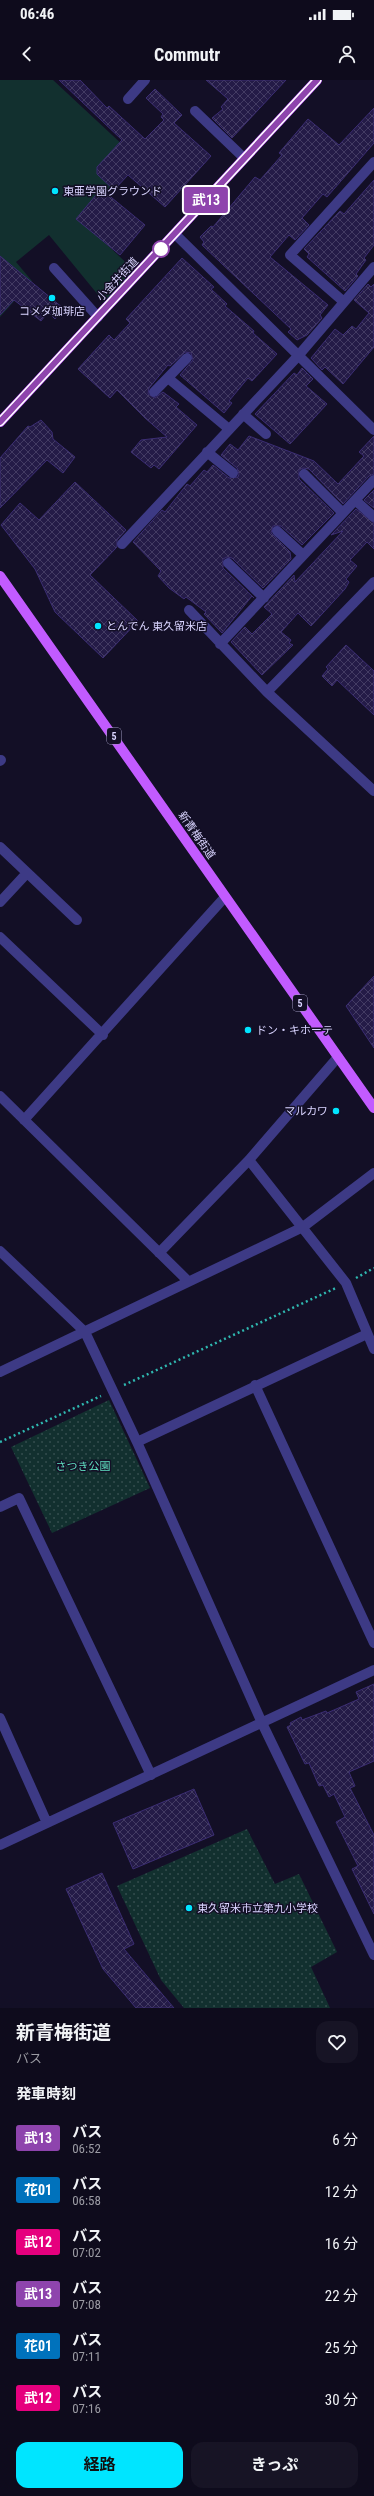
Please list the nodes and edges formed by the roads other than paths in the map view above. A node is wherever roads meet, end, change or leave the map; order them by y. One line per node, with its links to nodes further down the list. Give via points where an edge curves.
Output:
1 (145, 80): 3 (street)
2 (317, 80): 5 (main road, 小金井街道)
3 (128, 99)
4 (195, 111): 5 (street)
5 (244, 158): 7 (main road, 小金井街道)
6 (374, 162): 10 (street, via 290,255)
7 (175, 234): 11 (main road, 小金井街道); 12 (street)
8 (374, 267): 10 (street)
9 (54, 268): 11 (street)
10 (344, 302): 12 (street)
11 (98, 317): 17 (main road, 小金井街道)
12 (298, 356): 16 (street); 19 (street)
13 (186, 358): 14 (street)
14 (168, 378): 15 (street); 18 (street)
15 (154, 392)
16 (243, 414): 18 (street); 20 (street)
17 (0, 422)
18 (229, 429): 21 (street)
19 (374, 430)
20 (266, 434)
21 (208, 452): 22 (street); 29 (street)
22 (233, 473)
23 (304, 474): 26 (street)
24 (374, 480): 25 (street)
25 (355, 500): 26 (street); 27 (street)
26 (344, 513): 30 (street)
27 (374, 517)
28 (277, 531): 30 (street)
29 (122, 544)
30 (303, 555): 34 (street)
31 (228, 563): 34 (street)
32 (0, 576): 41 (main road, 新青梅街道 / 5)
33 (374, 582): 37 (street)
34 (264, 598): 36 (street)
35 (189, 610): 36 (street)
36 (220, 644): 37 (street)
37 (267, 692): 38 (street)
38 (374, 791)
39 (0, 847): 40 (street)
40 (28, 873): 42 (street); 43 (street)
41 (225, 897): 45 (street); 46 (main road, 新青梅街道 / 5)
42 (0, 902)
43 (77, 920)
44 (0, 937): 45 (street)
45 (103, 1035): 49 (street)
46 (338, 1057): 48 (main road, 新青梅街道 / 5); 50 (street)
47 (0, 1096): 49 (street)
48 (374, 1108)
49 (24, 1120): 54 (street)
50 (249, 1160): 52 (street); 54 (street)
51 (374, 1173): 52 (street)
52 (303, 1227): 55 (street); 57 (street, via 346,1283)
53 (0, 1251): 56 (street)
54 (160, 1253): 55 (street)
55 (188, 1281): 56 (street)
56 (85, 1332): 59 (street); 61 (street)
57 (367, 1334): 58 (street); 60 (street)
58 (374, 1349)
59 (0, 1372)
60 (255, 1385): 61 (street); 63 (street)
61 (137, 1442): 66 (street)
62 (0, 1507): 67 (street, via 19,1498)
63 (374, 1643)
64 (374, 1670): 66 (street)
65 (0, 1718): 68 (street)
66 (262, 1723): 67 (street); 70 (street)
67 (151, 1775): 68 (street)
68 (47, 1823): 69 (street)
69 (0, 1845)
70 (374, 1955)

